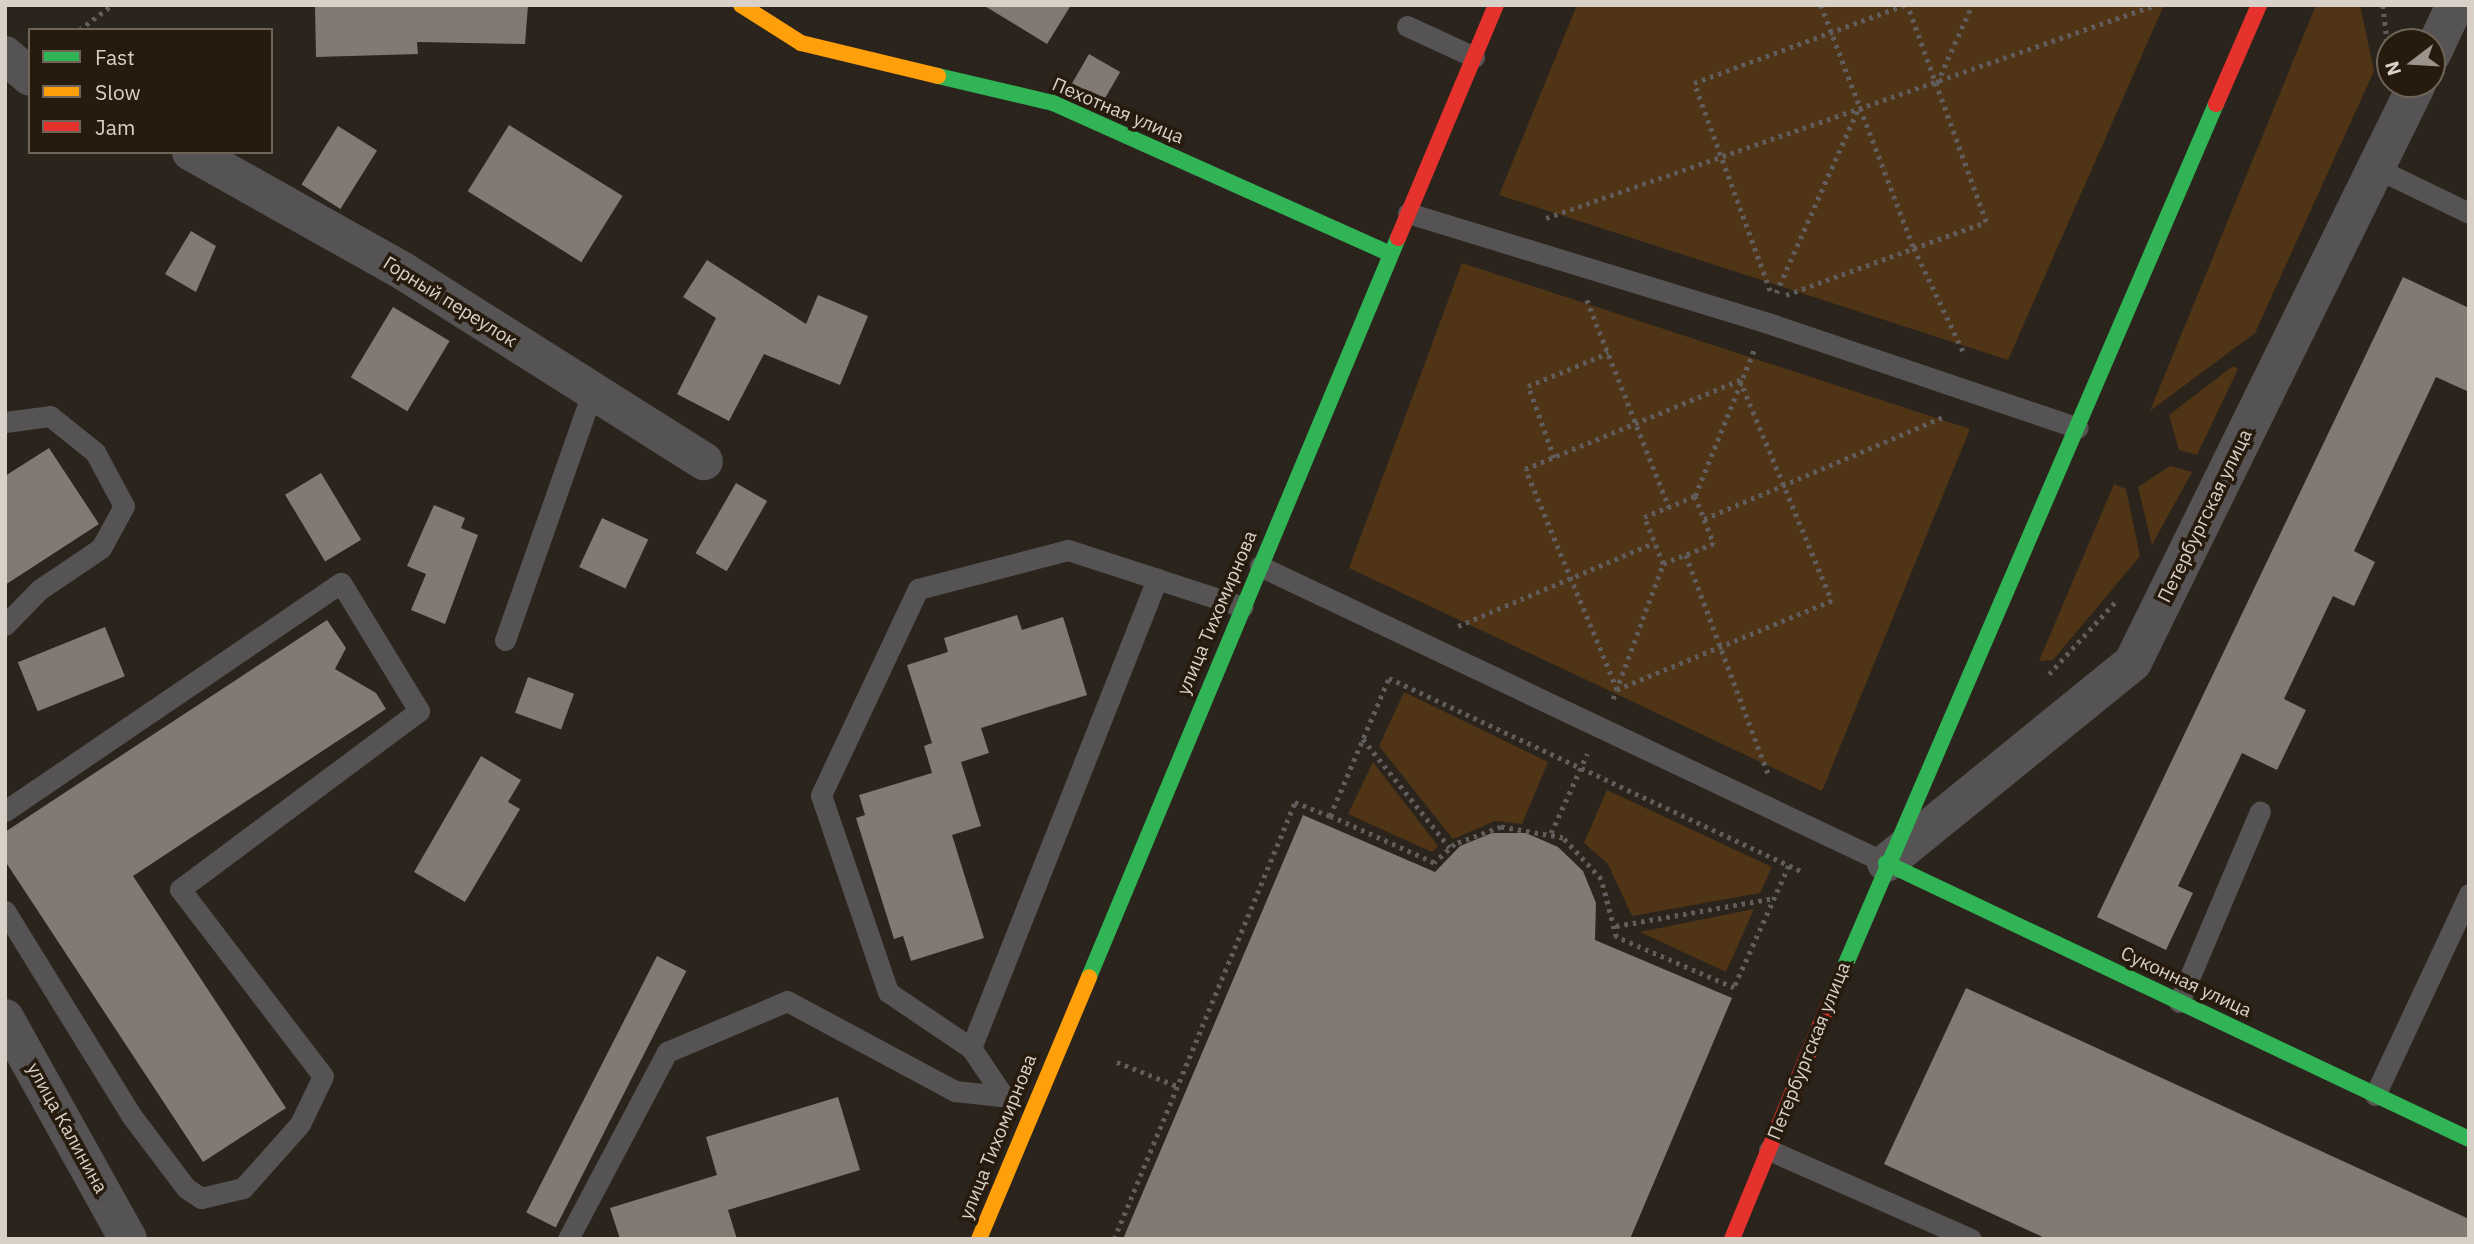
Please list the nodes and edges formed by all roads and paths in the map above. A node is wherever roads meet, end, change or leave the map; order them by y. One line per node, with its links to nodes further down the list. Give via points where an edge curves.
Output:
1 (112, 5): 11 (path)
2 (741, 5): 27 (street, Пехотная улица, via 801,43 1053,103)
3 (1496, 5): 15 (street, улица Тихомирнова)
4 (1821, 5): 13 (path)
5 (1906, 5): 13 (path); 17 (path)
6 (1972, 5): 17 (path)
7 (2155, 5): 17 (path)
8 (2259, 5): 38 (street, Петербургская улица)
9 (2455, 5): 12 (street)
10 (1407, 26): 15 (lane)
11 (82, 28)
12 (2444, 28)
13 (1830, 33): 19 (path); 21 (path, via 1694,83)
14 (5, 55): 16 (street)
15 (1474, 57): 23 (street, улица Тихомирнова)
16 (28, 75)
17 (1937, 83): 19 (path); 26 (path, via 1986,222)
18 (2410, 98): 22 (street, Петербургская улица)
19 (1859, 108): 21 (path); 26 (path); 29 (path)
20 (195, 154): 34 (street, Горный переулок, via 403,271)
21 (1721, 157): 25 (path); 29 (path)
22 (2376, 168): 24 (lane); 65 (street, Петербургская улица, via 2133,662)
23 (1408, 213): 27 (street, улица Тихомирнова); 30 (lane)
24 (2469, 213)
25 (1546, 218)
26 (1914, 248): 29 (path); 32 (path)
27 (1391, 254): 48 (street, улица Тихомирнова)
28 (1586, 296): 31 (path)
29 (1773, 300)
30 (1765, 322): 33 (path); 38 (lane)
31 (1608, 353): 37 (path); 39 (path, via 1528,386)
32 (1965, 355)
33 (1740, 380): 37 (path); 41 (path); 42 (path)
34 (592, 393): 40 (street, Горный переулок); 54 (lane)
35 (1950, 415): 41 (path)
36 (5, 422): 52 (lane, via 50,416 95,452 124,506 101,548 39,590)
37 (1636, 424): 39 (path); 43 (path)
38 (2078, 428): 65 (street, Петербургская улица)
39 (1553, 458): 49 (path, via 1525,469)
40 (704, 461)
41 (1784, 485): 44 (path); 55 (path, via 1832,601)
42 (1695, 496): 43 (path); 44 (path)
43 (1669, 507): 45 (path, via 1644,517)
44 (1704, 519): 46 (path, via 1714,544)
45 (1654, 543): 47 (path); 49 (path)
46 (1686, 555): 47 (path); 55 (path)
47 (1663, 564): 56 (path)
48 (1260, 565): 51 (street, улица Тихомирнова); 65 (lane)
49 (1570, 578): 53 (path); 56 (path)
50 (1157, 579): 51 (lane); 74 (lane); 74 (lane, via 1068,550 918,589 821,795 888,992)
51 (1243, 607): 79 (street, улица Тихомирнова)
52 (5, 625)
53 (1452, 628)
54 (505, 640)
55 (1721, 647): 56 (path); 59 (path)
56 (1617, 690)
57 (1363, 739): 58 (path, via 1390,678); 62 (path); 64 (path)
58 (1580, 768): 63 (path); 66 (path)
59 (1768, 774)
60 (5, 811): 70 (lane, via 341,583 419,711 180,889 323,1076 300,1124 243,1188 201,1198 186,1188 131,1115)
61 (2260, 811): 72 (lane)
62 (1330, 816): 64 (path, via 1434,863); 76 (path, via 1295,802)
63 (1551, 833): 64 (path, via 1501,827); 71 (path, via 1590,862 1612,901)
64 (1450, 848)
65 (1885, 863): 72 (street, Суконная улица); 81 (street, Петербургская улица)
66 (1789, 866): 67 (path); 69 (path)
67 (1801, 872)
68 (2469, 894): 78 (lane)
69 (1775, 898): 71 (path); 71 (path, via 1734,988 1616,937)
70 (5, 911)
71 (1616, 926)
72 (2179, 1002): 78 (street, Суконная улица)
73 (5, 1018): 82 (street, улица Калинина)
74 (971, 1048): 77 (lane)
75 (1117, 1062): 76 (path)
76 (1177, 1086): 85 (path)
77 (1002, 1094): 79 (lane); 83 (lane, via 956,1091 788,1001 667,1052)
78 (2375, 1095): 80 (street, Суконная улица)
79 (1033, 1102): 84 (street, улица Тихомирнова)
80 (2469, 1139)
81 (1769, 1150): 86 (street, Петербургская улица); 87 (lane)
82 (128, 1239)
83 (568, 1239)
84 (979, 1239)
85 (1114, 1239)
86 (1732, 1239)
87 (1971, 1239)

